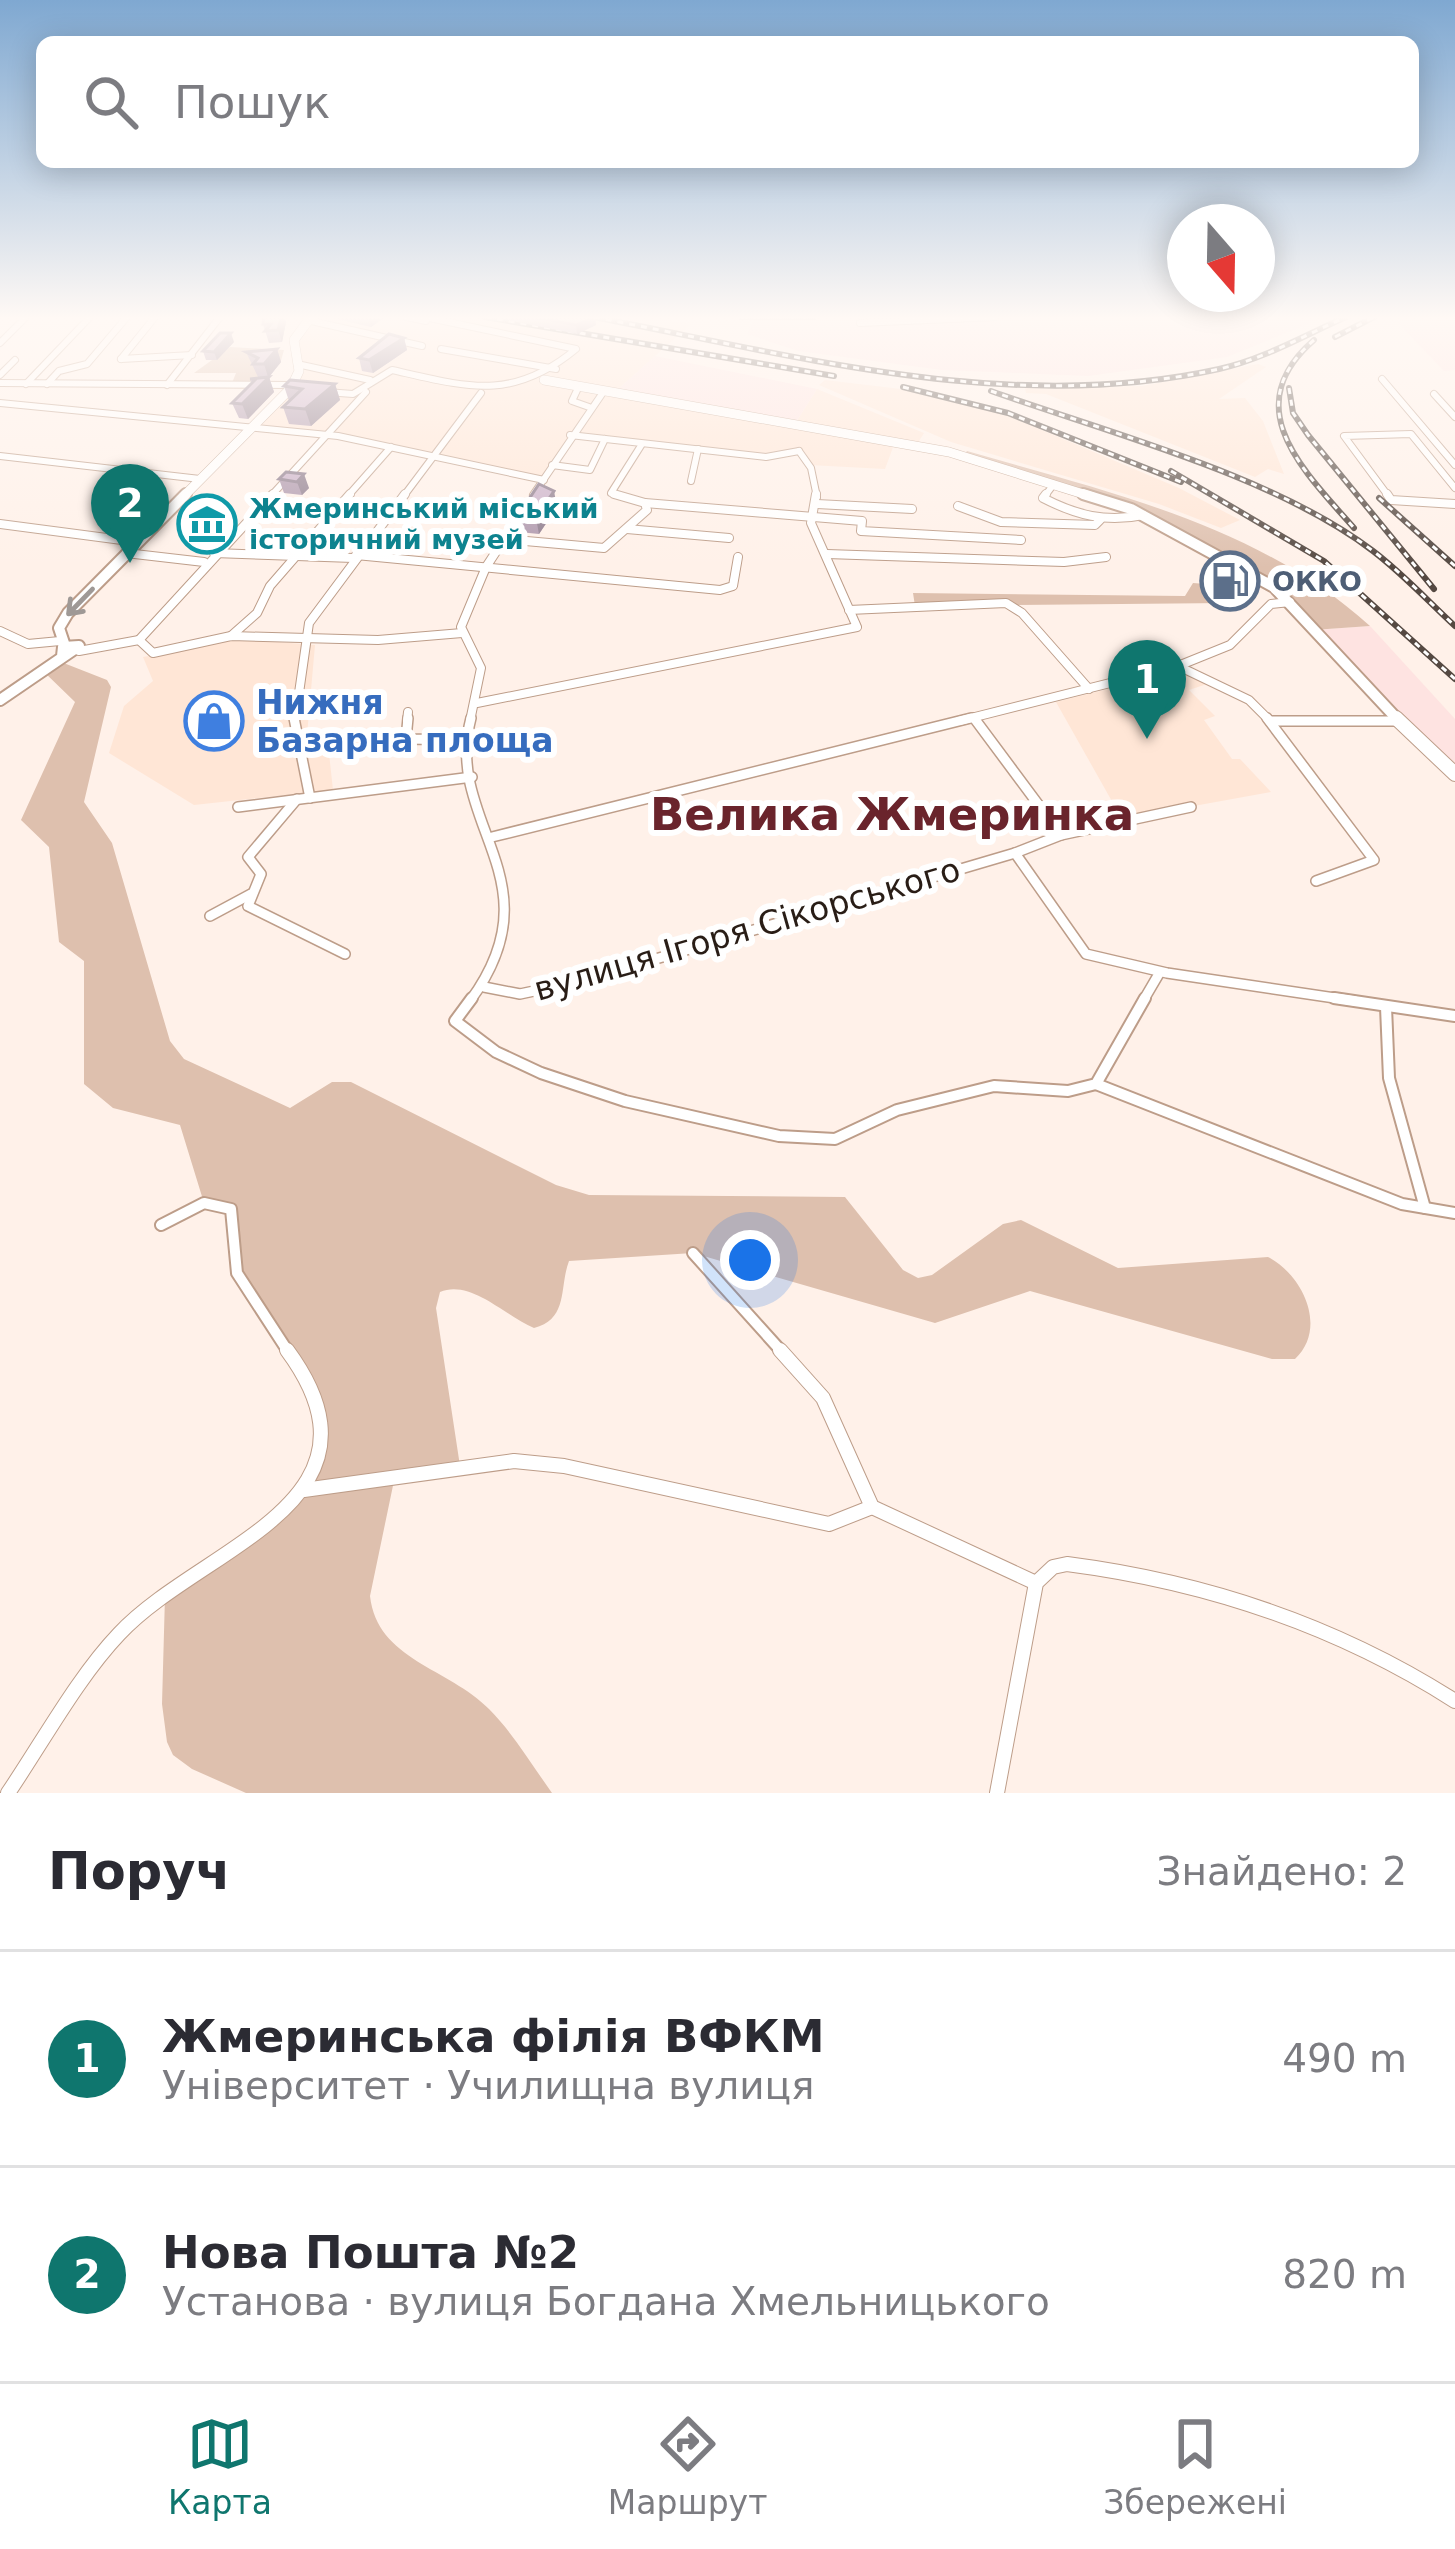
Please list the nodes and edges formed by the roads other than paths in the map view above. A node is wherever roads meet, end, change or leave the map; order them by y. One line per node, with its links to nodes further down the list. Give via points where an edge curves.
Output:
1 (278, 401): 10 (street)
2 (358, 401): 12 (street)
3 (476, 401): 20 (street)
4 (572, 401): 9 (street)
5 (594, 401): 9 (street)
6 (658, 401): 11 (street)
7 (1400, 401): 22 (street)
8 (0, 403): 10 (street)
9 (589, 406): 13 (street)
10 (250, 426): 12 (street); 23 (street)
11 (812, 428): 18 (street); 26 (street, via 949,452)
12 (326, 434): 16 (street); 43 (street)
13 (570, 435): 14 (street); 21 (street)
14 (605, 439): 15 (street); 21 (street, via 590,470)
15 (642, 444): 17 (street); 28 (street, via 610,493)
16 (391, 447): 20 (street); 45 (street)
17 (698, 448): 18 (street, via 770,457); 25 (street)
18 (799, 451): 29 (street)
19 (0, 456): 23 (street)
20 (434, 457): 24 (street); 46 (street)
21 (552, 465): 24 (street)
22 (1455, 465)
23 (200, 479): 41 (street)
24 (544, 480): 39 (street)
25 (692, 481)
26 (1054, 484): 33 (street); 35 (street, via 1043,498)
27 (1455, 488): 30 (street, via 1411,434 1344,435 1391,500)
28 (646, 503): 34 (street); 37 (street)
29 (817, 503): 32 (street); 34 (street)
30 (1455, 504)
31 (958, 506): 35 (street, via 1001,522)
32 (912, 509)
33 (1143, 515): 35 (street); 51 (street, via 1258,576)
34 (810, 518): 40 (street, via 862,521 861,531); 44 (street)
35 (1100, 520)
36 (0, 524): 41 (street)
37 (627, 530): 38 (street); 39 (street, via 598,550)
38 (729, 538)
39 (504, 539): 50 (street)
40 (1021, 540)
41 (137, 542): 42 (street)
42 (126, 553): 49 (street); 58 (street, one-way to 58, via 64,619)
43 (214, 553): 45 (street); 49 (street)
44 (827, 554): 48 (street); 52 (street)
45 (300, 556): 46 (street); 55 (street)
46 (355, 556): 50 (street); 56 (street)
47 (738, 557): 50 (street, via 733,586 721,590)
48 (1106, 557)
49 (205, 562): 57 (street)
50 (486, 567): 54 (street)
51 (1290, 602): 60 (street, via 1271,604 1230,645); 67 (street)
52 (848, 610): 61 (street, via 1006,603); 63 (street, via 857,627)
53 (0, 631): 58 (street)
54 (462, 633): 56 (street); 63 (street, via 480,661)
55 (230, 636): 56 (street); 57 (street, via 153,653)
56 (304, 638): 72 (street, via 294,715)
57 (139, 640): 59 (street)
58 (62, 648): 59 (street); 62 (street)
59 (79, 650)
60 (1178, 666): 61 (street); 66 (street, via 1249,700)
61 (1089, 689): 65 (street)
62 (0, 700)
63 (477, 703): 69 (street)
64 (408, 712): 69 (street, via 406,740)
65 (974, 718): 76 (street); 77 (street)
66 (1270, 721): 67 (street); 79 (street, via 1374,860)
67 (1401, 722): 70 (street)
68 (536, 738): 69 (street)
69 (467, 744): 71 (street)
70 (1455, 774)
71 (472, 777): 72 (street); 77 (street)
72 (310, 798): 73 (street)
73 (297, 800): 74 (street); 80 (street, via 248,857 261,874)
74 (238, 807)
75 (1191, 807): 76 (street, вулиця Ігоря Сікорського)
76 (1060, 835): 78 (street, вулиця Ігоря Сікорського)
77 (492, 837): 84 (street, via 510,918)
78 (1016, 853): 83 (street, via 1086,954); 84 (street, вулиця Ігоря Сікорського, via 581,981 524,994)
79 (1316, 881)
80 (251, 894): 81 (street); 82 (street, via 248,906)
81 (210, 916)
82 (345, 954)
83 (1160, 972): 85 (street); 87 (street)
84 (484, 988): 87 (street, via 455,1021 496,1052 625,1101 779,1136 835,1139 897,1110 994,1086 1068,1091)
85 (1386, 1007): 86 (street); 88 (street, via 1395,1110)
86 (1455, 1016)
87 (1096, 1084): 88 (street)
88 (1425, 1208): 89 (street)
89 (1455, 1213)
90 (161, 1225): 92 (street, via 193,1206 231,1209 242,1284 310,1377 323,1408 320,1456)
91 (693, 1253): 93 (street, via 823,1398)
92 (304, 1490): 93 (street, via 514,1461 829,1524); 96 (street, via 119,1633)
93 (872, 1507): 94 (street)
94 (1036, 1583): 95 (street, via 1067,1564 1198,1588 1372,1654); 97 (street)
95 (1455, 1701)
96 (8, 1793)
97 (997, 1793)

